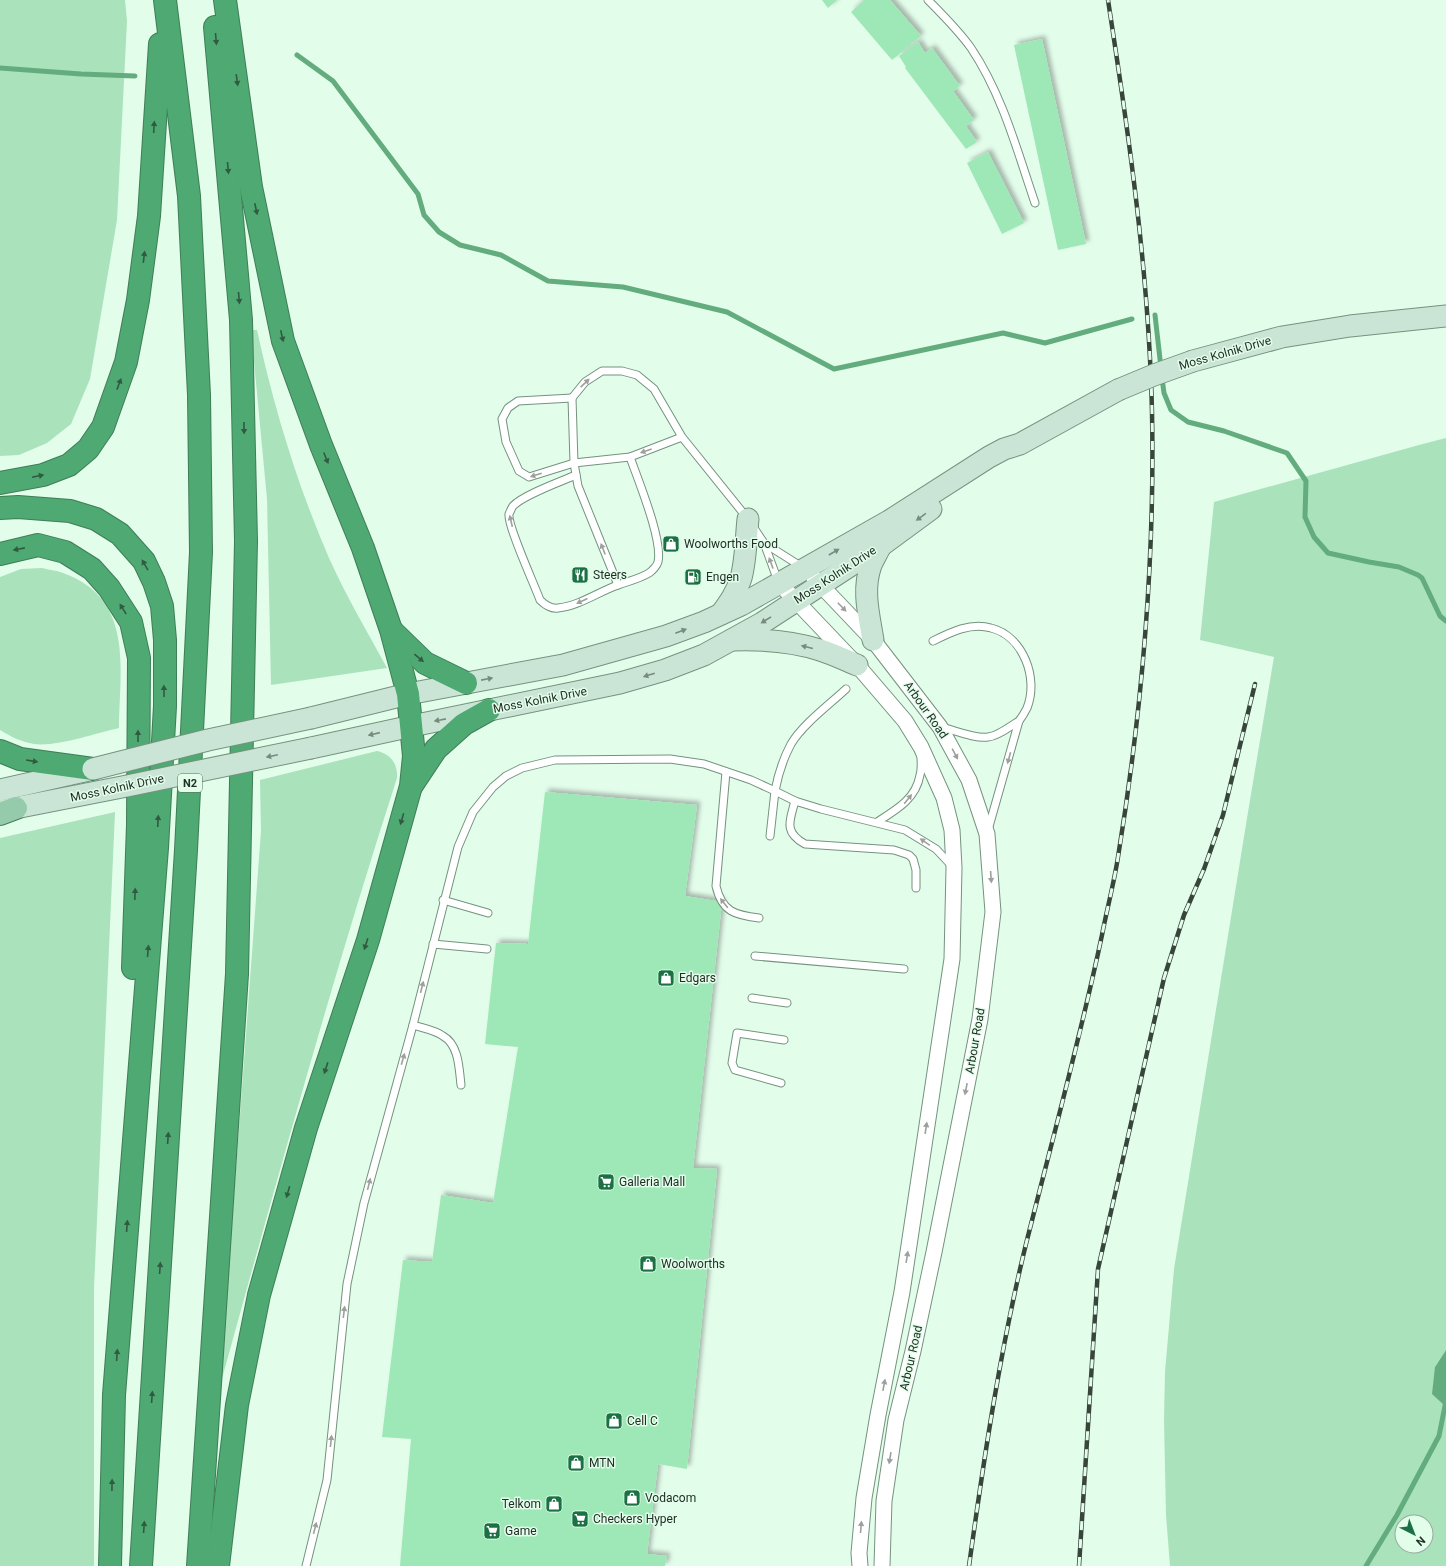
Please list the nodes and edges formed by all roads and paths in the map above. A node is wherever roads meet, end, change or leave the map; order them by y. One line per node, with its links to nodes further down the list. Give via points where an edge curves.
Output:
1 (164, 0): 13 (highway, one-way to 1, via 44,475 69,465 88,449 103,427 126,362 138,300 149,216); 69 (highway, N2, one-way to 1, via 186,850 201,552 199,395 189,196)
2 (212, 0): 70 (highway, one-way to 70, via 241,320 246,541 237,974)
3 (226, 0): 25 (highway, one-way to 25, via 251,187 284,342 321,445 363,548)
4 (928, 0): 5 (lane, via 970,47 983,68 1002,107)
5 (1035, 202)
6 (1446, 316): 9 (main road, Moss Kolnik Drive, bridge, via 1350,326 1282,338 1193,361 1118,390)
7 (572, 398): 8 (lane, one-way to 8, via 585,382 602,371 622,371 637,375 654,389); 11 (lane); 11 (lane, one-way to 7, via 529,477 519,472 506,442 502,419 508,408 518,402)
8 (682, 437): 10 (lane, one-way to 10); 15 (lane)
9 (1020, 444): 17 (main road, Moss Kolnik Drive, one-way to 17, via 1009,457 960,488); 19 (main road, Moss Kolnik Drive, one-way to 9, via 889,521 989,457)
10 (630, 457): 11 (lane); 21 (lane, via 655,529 659,550 658,563 651,572 637,580)
11 (574, 463): 12 (lane)
12 (576, 475): 21 (lane, one-way to 12, via 578,486); 21 (lane, one-way to 12, via 557,609 544,605 520,549 510,522 509,514 513,506)
13 (0, 483)
14 (0, 508): 65 (highway, one-way to 14, via 157,848 165,706 162,606 144,561 120,534 96,519 70,511)
15 (748, 519): 16 (lane); 24 (main road, via 741,578)
16 (764, 543): 19 (lane); 20 (lane, one-way to 16)
17 (882, 545): 22 (main road, Moss Kolnik Drive); 27 (main road, via 867,579 866,592)
18 (0, 554): 65 (highway, one-way to 18, via 138,825 139,658 131,622 109,588 92,569 65,552 38,545)
19 (805, 569): 20 (main road, Moss Kolnik Drive); 22 (street, Arbour Road)
20 (779, 584): 23 (street, Arbour Road); 24 (main road, Moss Kolnik Drive)
21 (618, 585)
22 (820, 585): 23 (main road, Moss Kolnik Drive); 27 (street, Arbour Road, one-way to 27)
23 (795, 602): 26 (main road, Moss Kolnik Drive, one-way to 26); 29 (street, Arbour Road)
24 (721, 614): 30 (main road, Moss Kolnik Drive, one-way to 24, via 563,665 666,636)
25 (391, 630): 30 (highway, one-way to 30, via 425,663); 32 (highway)
26 (730, 640): 29 (main road, one-way to 26, via 795,644); 33 (main road, Moss Kolnik Drive, one-way to 33, via 704,655 665,670 620,683)
27 (873, 640): 36 (street, Arbour Road)
28 (933, 641): 34 (lane, via 959,628 991,627 1017,644 1029,669 1031,694 1027,708)
29 (857, 665): 37 (street, Arbour Road, via 905,721)
30 (466, 683): 32 (main road, Moss Kolnik Drive)
31 (846, 689): 44 (lane, via 804,728 791,744 778,776)
32 (408, 694): 35 (highway); 39 (main road, Moss Kolnik Drive, bridge)
33 (489, 710): 35 (main road, Moss Kolnik Drive, one-way to 35); 42 (highway, via 450,735 436,749)
34 (1019, 721): 36 (lane, via 988,737 978,737); 48 (lane, one-way to 48)
35 (412, 726): 42 (highway); 46 (main road, Moss Kolnik Drive, one-way to 46, bridge)
36 (940, 727): 48 (street, Arbour Road, one-way to 48, via 968,780)
37 (921, 747): 47 (lane, one-way to 37, via 909,799 920,775); 50 (street, Arbour Road, via 945,804 952,830)
38 (0, 751): 40 (highway, one-way to 40, via 20,759)
39 (93, 769): 40 (highway)
40 (66, 770): 43 (main road, Moss Kolnik Drive)
41 (726, 772): 44 (lane, via 751,780); 52 (lane, via 704,764 670,759 555,760 522,768 492,786 473,812 458,847); 54 (lane, one-way to 41, via 736,914 730,910 720,898 716,886)
42 (412, 786): 71 (highway, one-way to 71, via 368,940 306,1128 259,1295 237,1405)
43 (0, 790)
44 (775, 792): 45 (lane); 49 (lane)
45 (794, 800): 47 (lane); 51 (lane, via 788,825 792,835 798,840 804,844 894,850 909,855 916,870)
46 (5, 811)
47 (877, 822): 50 (lane, one-way to 47, via 922,839 905,830)
48 (987, 834): 67 (street, Arbour Road, one-way to 67, via 993,912 980,1018 934,1252)
49 (770, 836)
50 (954, 868): 66 (street, Arbour Road, one-way to 50, via 902,1292 952,959)
51 (916, 888)
52 (443, 900): 53 (lane); 55 (lane)
53 (488, 913)
54 (758, 918)
55 (433, 944): 56 (lane); 61 (lane, one-way to 55)
56 (487, 949)
57 (756, 956): 58 (lane)
58 (904, 969)
59 (752, 998): 60 (lane)
60 (787, 1003)
61 (413, 1025): 64 (lane, via 448,1039 456,1054); 72 (lane, one-way to 61, via 327,1480 347,1284 364,1203)
62 (784, 1040): 63 (lane, via 737,1033 732,1063 735,1070)
63 (781, 1083)
64 (461, 1085)
65 (129, 1199): 68 (highway, one-way to 65, via 114,1395)
66 (878, 1415): 67 (street); 73 (street, Arbour Road, one-way to 66, via 864,1498)
67 (896, 1420): 74 (street, Arbour Road, one-way to 74, via 884,1501)
68 (110, 1566)
69 (141, 1566)
70 (198, 1566)
71 (218, 1566)
72 (306, 1566)
73 (860, 1566)
74 (882, 1566)

